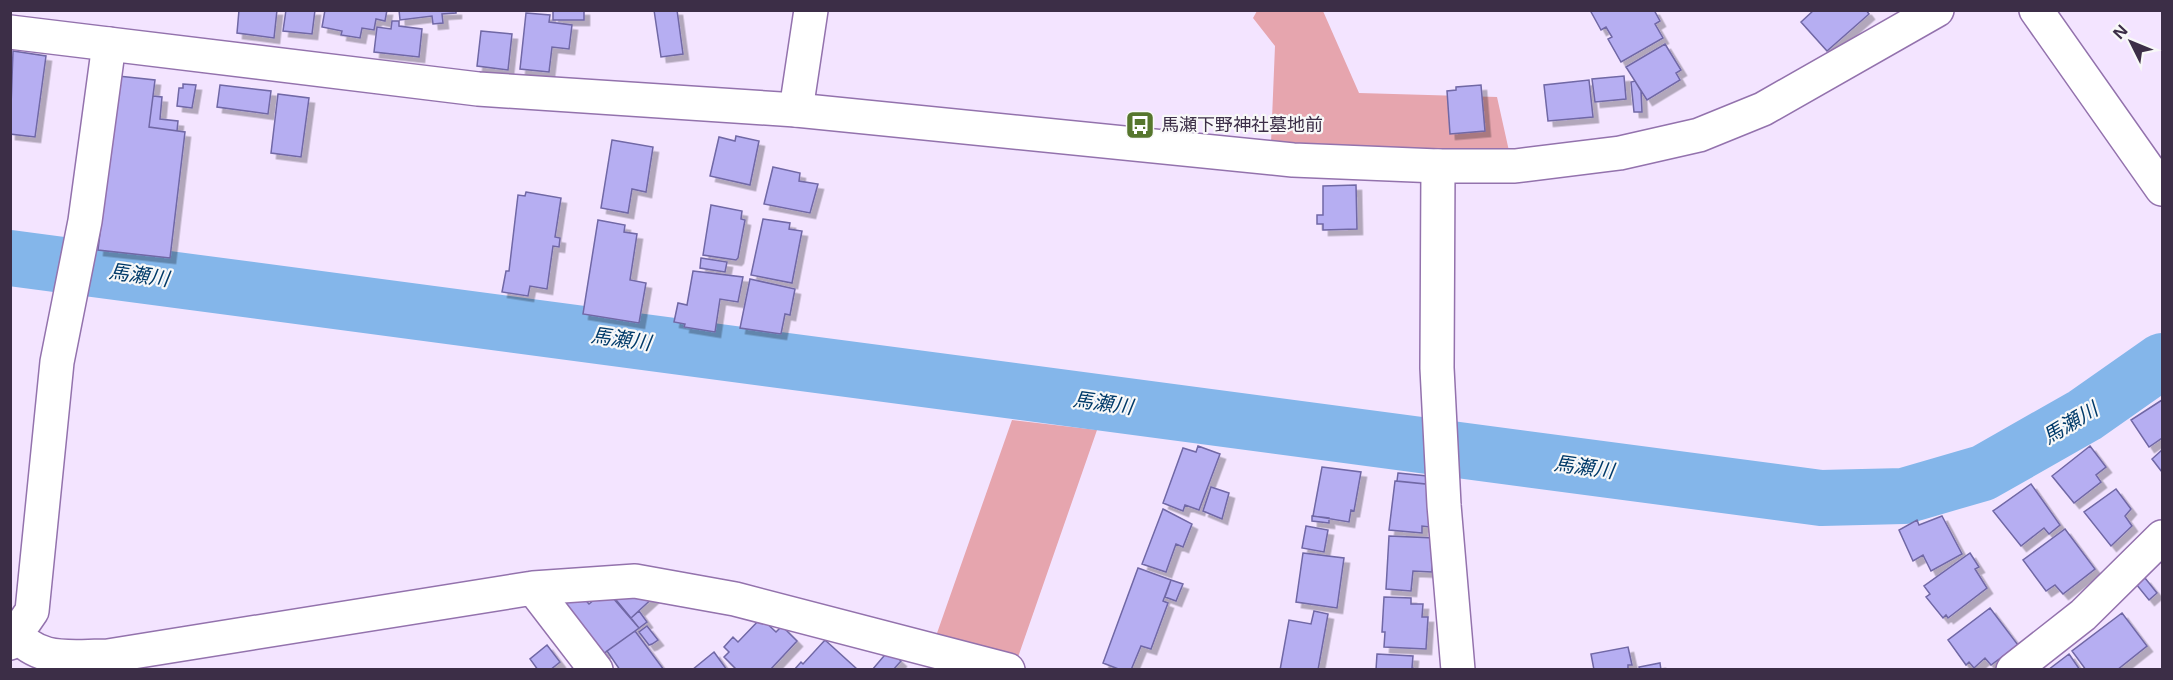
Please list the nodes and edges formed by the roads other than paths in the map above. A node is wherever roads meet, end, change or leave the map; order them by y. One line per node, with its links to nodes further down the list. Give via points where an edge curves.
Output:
1 (811, 10): 6 (street)
2 (1937, 10): 7 (street, via 1763,109 1700,135 1620,153 1527,164)
3 (2036, 10): 8 (street)
4 (10, 32): 5 (street)
5 (109, 44): 6 (street, via 478,89); 11 (street, via 85,221 57,362 32,611)
6 (796, 110): 7 (street, via 1293,160)
7 (1438, 166): 14 (street, via 1437,368)
8 (2163, 189)
9 (2163, 537): 15 (street, via 2083,615)
10 (533, 588): 11 (street, via 108,656 50,655 33,651); 12 (street); 13 (street, via 635,581 735,599)
11 (13, 636)
12 (596, 669)
13 (1008, 669)
14 (1458, 669)
15 (2013, 669)

